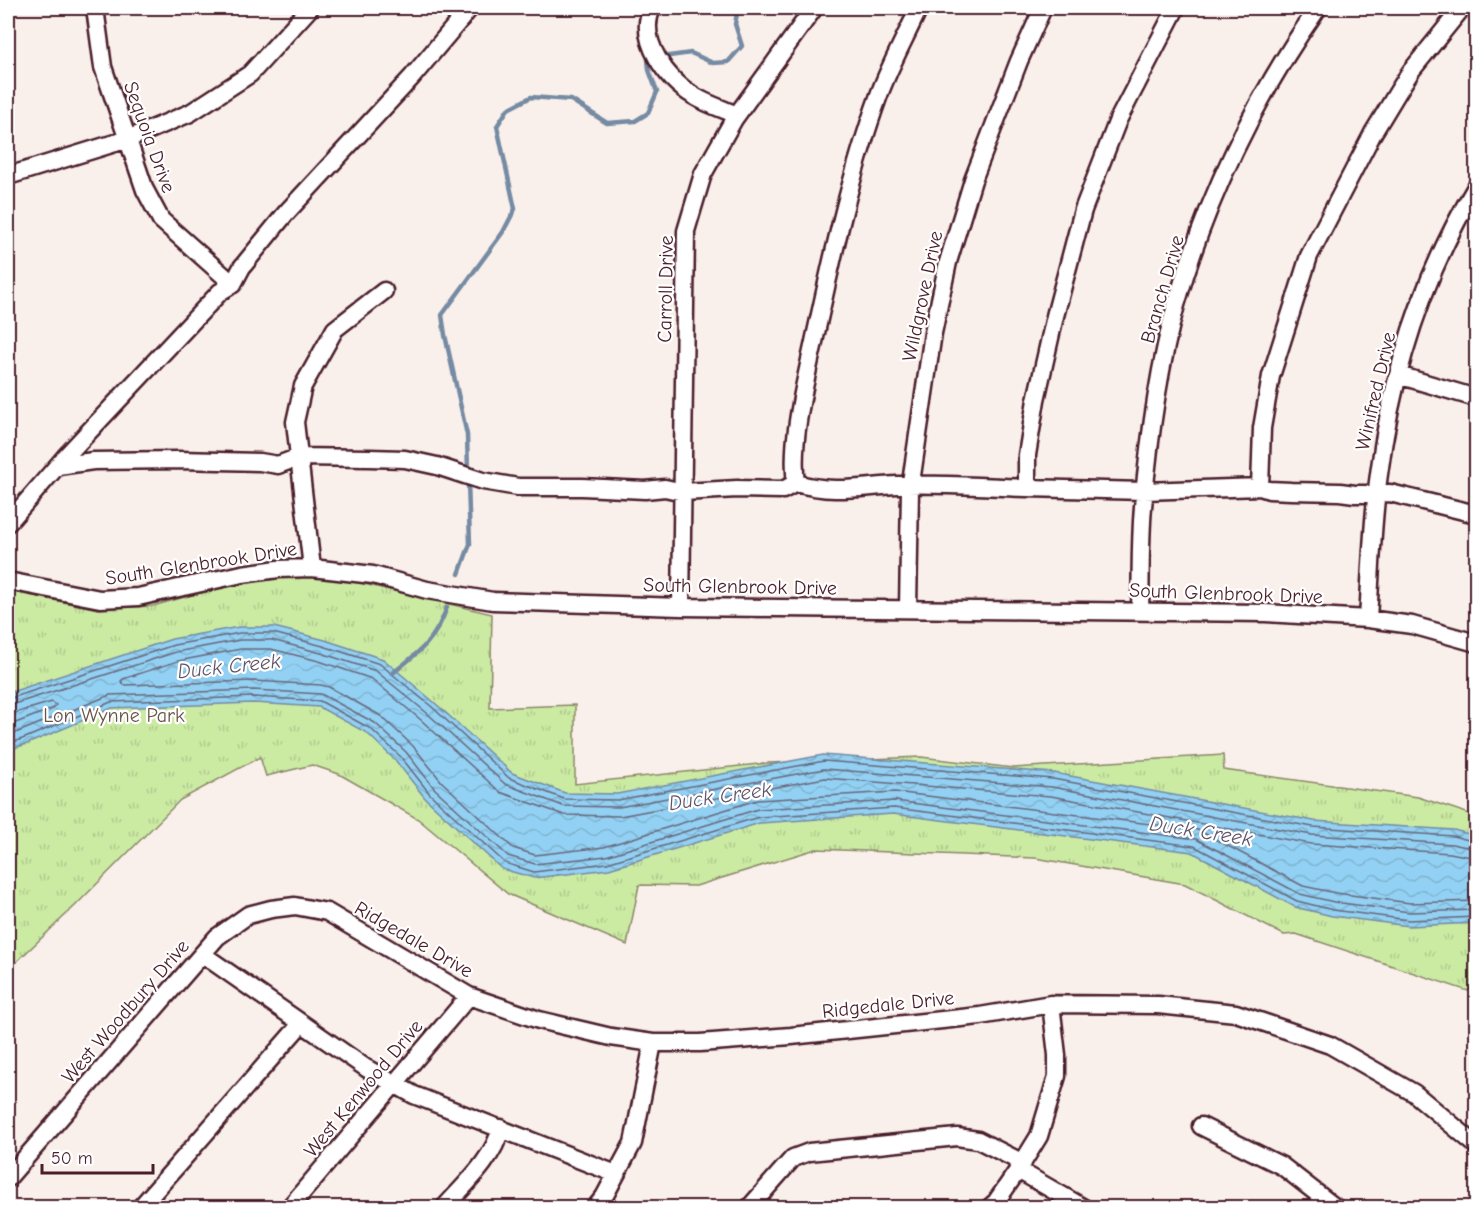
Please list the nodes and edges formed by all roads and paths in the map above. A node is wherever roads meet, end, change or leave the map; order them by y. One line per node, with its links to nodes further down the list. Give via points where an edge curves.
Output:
1 (95, 8): 12 (street, Sequoia Drive, via 103,67)
2 (310, 8): 12 (street, via 250,74 190,113)
3 (470, 8): 15 (street, via 286,213)
4 (652, 8): 11 (street, via 647,31 665,69 695,97)
5 (814, 8): 11 (street, Carroll Drive)
6 (919, 8): 21 (street, via 879,94 851,186 806,376 797,435)
7 (1043, 8): 22 (street, Wildgrove Drive, via 973,180 948,262)
8 (1176, 8): 24 (street, via 1118,120 1083,210 1036,400 1027,455)
9 (1318, 8): 26 (street, Branch Drive, via 1257,106 1221,180 1190,262 1160,378)
10 (1462, 8): 23 (street, via 1399,90 1309,256 1271,376 1262,428)
11 (737, 115): 25 (street, Carroll Drive, via 702,174 686,231)
12 (128, 139): 13 (street); 15 (street, Sequoia Drive, via 145,190 161,220)
13 (8, 176)
14 (1476, 187): 17 (street, Winifred Drive, via 1439,258 1413,321)
15 (233, 284): 20 (street, via 220,292)
16 (384, 291): 19 (street, via 336,329 303,386 295,422)
17 (1398, 375): 18 (street); 27 (street, Winifred Drive)
18 (1476, 398)
19 (299, 457): 20 (street, via 278,465 179,460); 25 (street, via 405,459 518,487 665,488); 30 (street)
20 (58, 465): 29 (street)
21 (796, 483): 22 (street, via 844,490); 25 (street, via 783,490)
22 (910, 486): 24 (street); 33 (street, Wildgrove Drive)
23 (1260, 487): 26 (street); 27 (street)
24 (1028, 488): 26 (street)
25 (683, 492): 32 (street, Carroll Drive)
26 (1144, 492): 34 (street, Branch Drive)
27 (1377, 494): 28 (street, via 1390,493); 35 (street, Winifred Drive)
28 (1476, 514)
29 (8, 523)
30 (312, 568): 31 (street, South Glenbrook Drive, via 242,574 138,597 100,600); 32 (street, South Glenbrook Drive, via 373,575 493,602)
31 (8, 581)
32 (681, 607): 33 (street, South Glenbrook Drive)
33 (908, 609): 34 (street, South Glenbrook Drive)
34 (1140, 611): 35 (street, South Glenbrook Drive)
35 (1368, 619): 36 (street, South Glenbrook Drive, via 1412,625)
36 (1476, 643)
37 (296, 906): 38 (street, West Woodbury Drive, via 248,915 217,937); 39 (street, Ridgedale Drive, via 327,912)
38 (202, 954): 41 (street); 49 (street, West Woodbury Drive)
39 (469, 996): 42 (street, Ridgedale Drive, via 539,1020); 43 (street, West Kenwood Drive)
40 (1051, 1004): 42 (street, Ridgedale Drive, via 981,1016 791,1035); 46 (street, Ridgedale Drive, via 1158,1005 1236,1013 1330,1045 1414,1093); 47 (street, via 1057,1076 1039,1136)
41 (301, 1024): 43 (street); 50 (street)
42 (653, 1043): 48 (street, via 633,1143)
43 (394, 1084): 45 (street); 51 (street, West Kenwood Drive)
44 (1201, 1125): 57 (street, via 1282,1166)
45 (501, 1128): 48 (street); 52 (street, via 487,1158)
46 (1476, 1145)
47 (1021, 1167): 54 (street, via 978,1140 957,1137 809,1152 793,1158); 55 (street); 56 (street)
48 (616, 1174): 53 (street)
49 (8, 1178)
50 (140, 1208)
51 (289, 1208)
52 (444, 1208)
53 (595, 1208)
54 (749, 1208)
55 (989, 1208)
56 (1084, 1208)
57 (1336, 1208)

